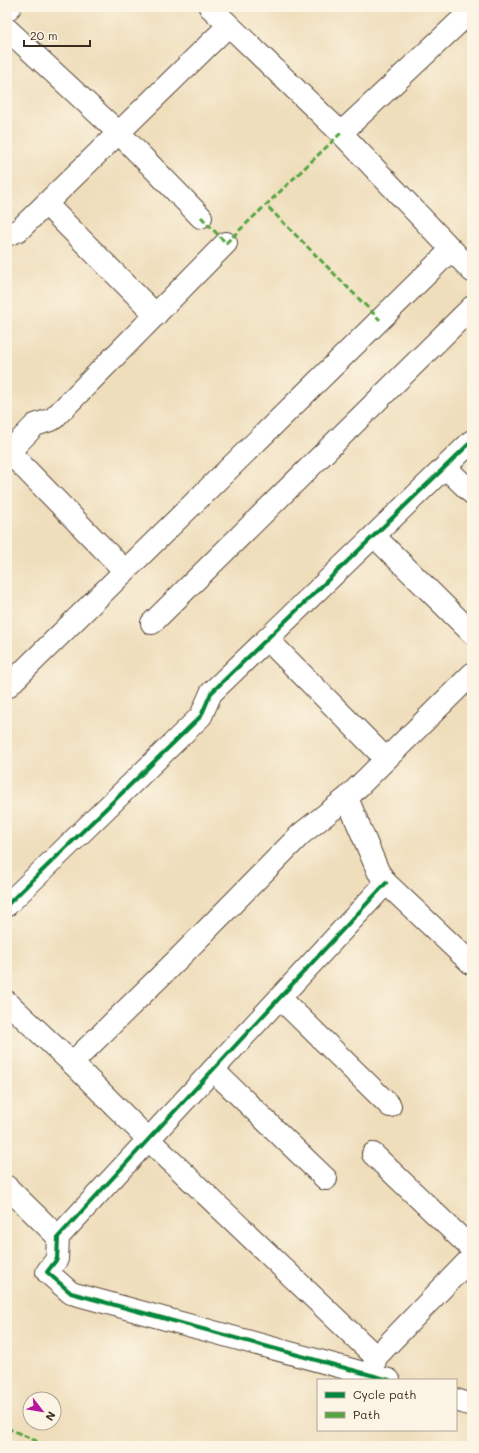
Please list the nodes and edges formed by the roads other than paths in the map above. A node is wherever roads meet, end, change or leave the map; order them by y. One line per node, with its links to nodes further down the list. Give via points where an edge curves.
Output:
1 (10, 7): 3 (street)
2 (210, 7): 5 (street)
3 (7, 10)
4 (472, 10): 8 (street)
5 (228, 26): 7 (street); 8 (street)
6 (7, 29): 7 (street)
7 (119, 133): 9 (street); 10 (street)
8 (341, 133): 13 (street)
9 (46, 204): 11 (street, via 19,230); 16 (street)
10 (201, 217)
11 (7, 235)
12 (226, 242): 16 (street)
13 (451, 250): 14 (street); 22 (street)
14 (472, 271)
15 (472, 307): 23 (street)
16 (156, 314): 18 (street, via 53,419 35,425)
17 (472, 440): 19 (street)
18 (8, 453): 22 (street)
19 (445, 467): 20 (street); 21 (street)
20 (472, 493)
21 (374, 536): 24 (street); 25 (street)
22 (125, 571): 27 (street)
23 (152, 623)
24 (472, 633)
25 (267, 639): 28 (street); 31 (street, via 211,693 201,716)
26 (472, 674): 28 (street)
27 (7, 687)
28 (386, 759): 29 (street)
29 (347, 798): 30 (street, via 378,871); 35 (street, via 301,834)
30 (386, 883): 32 (street); 33 (street)
31 (7, 906)
32 (472, 964)
33 (280, 998): 36 (street); 37 (street)
34 (7, 1002): 35 (street)
35 (72, 1063): 38 (street)
36 (213, 1070): 38 (street); 40 (street)
37 (390, 1106)
38 (149, 1140): 42 (street); 45 (street)
39 (373, 1154): 43 (street)
40 (326, 1179)
41 (7, 1187): 42 (street)
42 (58, 1237): 45 (street, via 57,1259 47,1272 71,1293)
43 (472, 1250)
44 (472, 1257): 45 (street)
45 (379, 1371)
46 (457, 1400): 47 (street)
47 (472, 1405)

